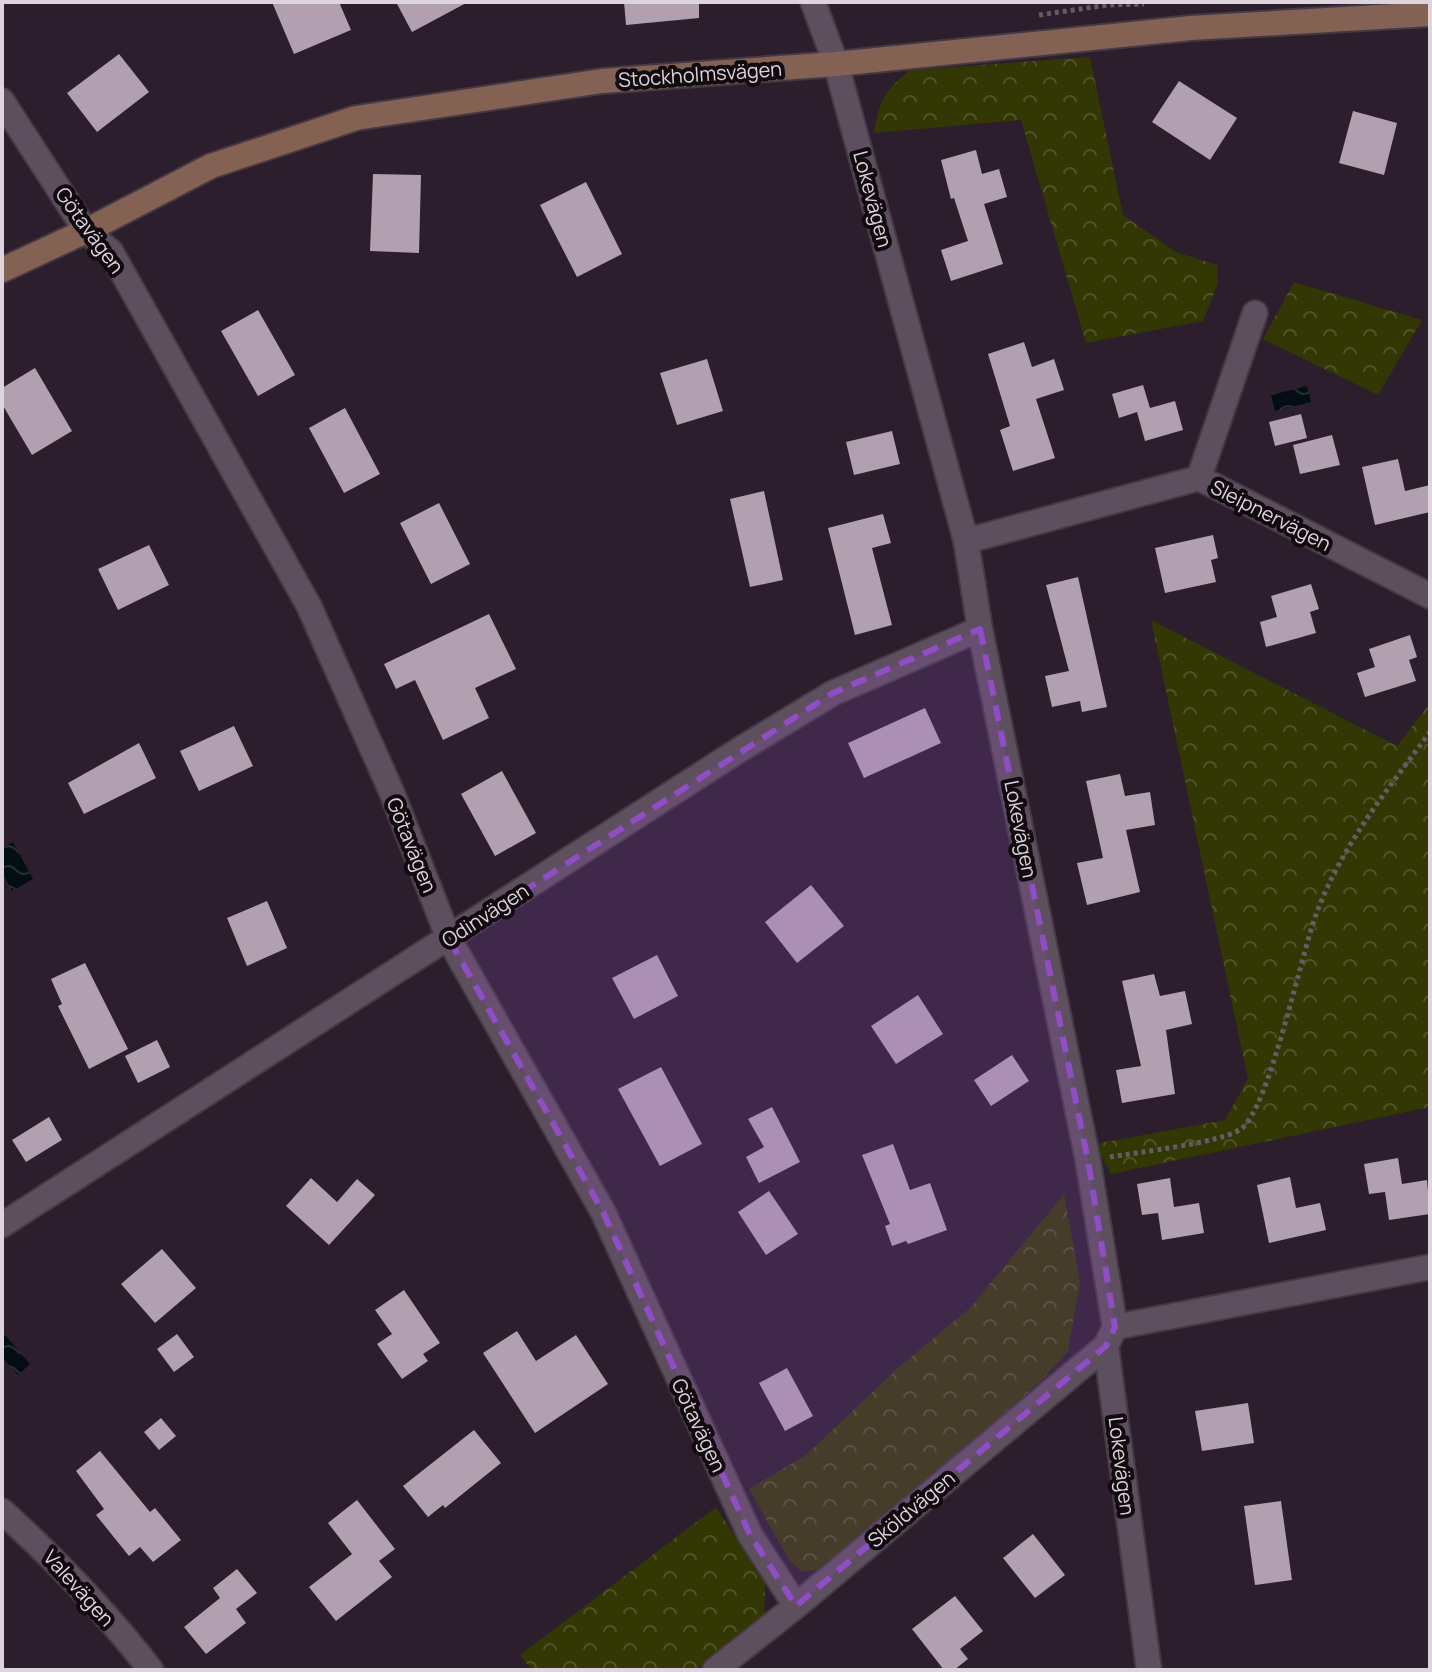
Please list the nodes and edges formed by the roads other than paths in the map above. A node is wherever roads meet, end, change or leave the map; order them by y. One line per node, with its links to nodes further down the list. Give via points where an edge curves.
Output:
1 (813, 2): 3 (street, Lokevägen)
2 (1430, 14): 3 (street, Stockholmsvägen, via 1191,28)
3 (836, 64): 5 (street, Stockholmsvägen, via 602,81 356,118 211,166); 9 (street, Lokevägen)
4 (2, 101): 5 (street, Götavägen)
5 (86, 231): 6 (street, Stockholmsvägen); 12 (street, Götavägen, via 111,252 309,606 392,793)
6 (2, 270)
7 (1255, 313): 8 (street)
8 (1199, 478): 9 (street, Sleipnervägen); 10 (street, Sleipnervägen)
9 (966, 541): 11 (street, Lokevägen)
10 (1430, 596)
11 (980, 629): 12 (street, Odinvägen, via 833,693); 15 (street, Lokevägen, via 1088,1161)
12 (449, 939): 13 (street, Odinvägen); 17 (street, Götavägen, via 603,1212 750,1535)
13 (2, 1225)
14 (1430, 1267): 15 (street, Sköldvägen)
15 (1111, 1336): 17 (street, Sköldvägen); 20 (street, Lokevägen)
16 (2, 1511): 18 (street, Valevägen, via 92,1599)
17 (796, 1606): 19 (street, Sköldvägen)
18 (151, 1670)
19 (715, 1670)
20 (1149, 1670)

